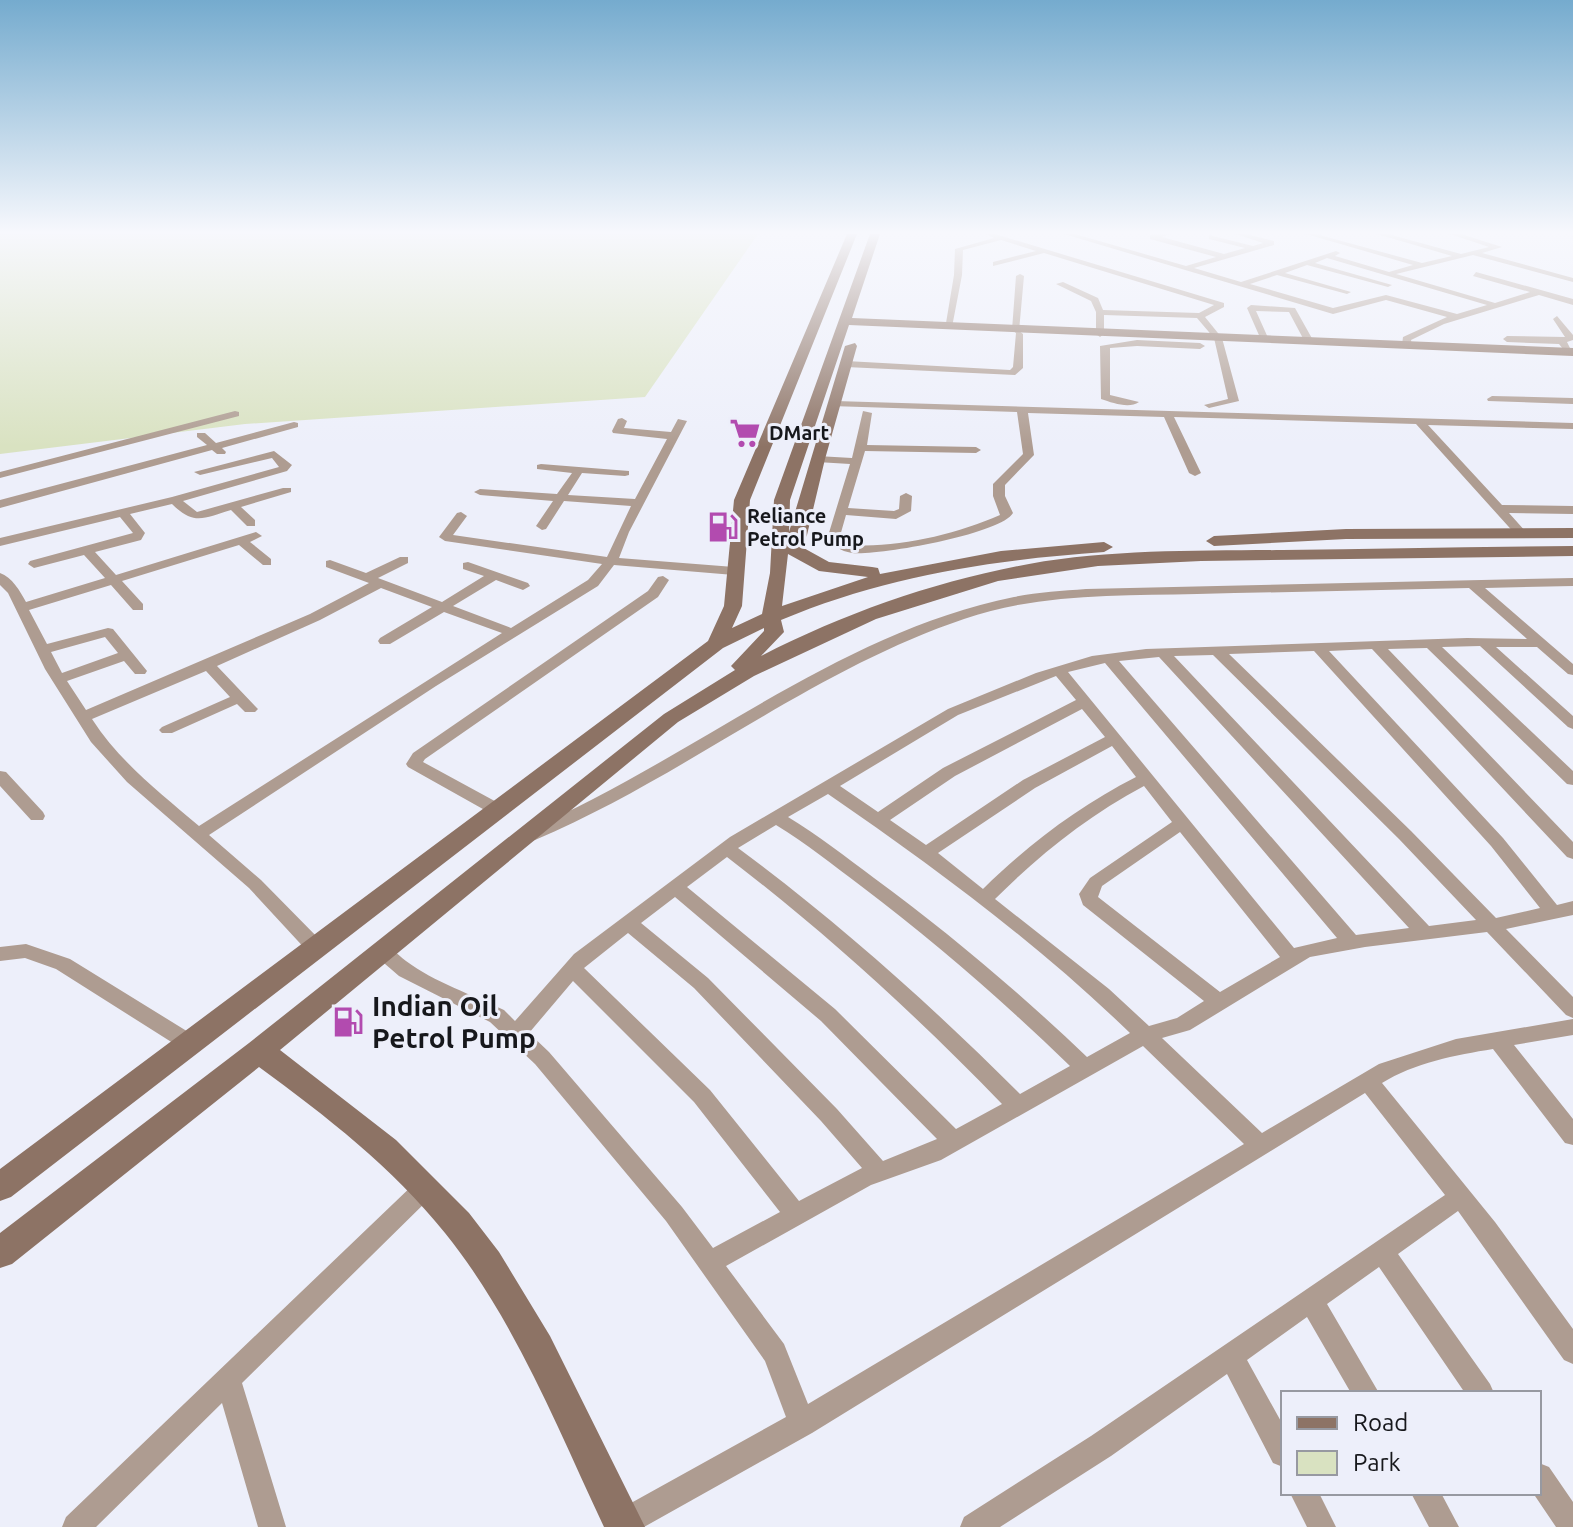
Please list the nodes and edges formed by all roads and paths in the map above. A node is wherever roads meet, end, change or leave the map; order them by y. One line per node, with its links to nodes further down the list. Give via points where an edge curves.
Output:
1 (821, 305): 63 (main road, via 797,362 781,374 746,450 734,491)
2 (856, 305): 17 (main road)
3 (858, 305): 17 (main road)
4 (952, 305): 18 (street)
5 (1019, 305): 19 (street)
6 (1097, 305): 12 (street)
7 (1221, 305): 13 (street)
8 (1309, 305): 9 (street, via 1330,312)
9 (1355, 305)
10 (1415, 305): 14 (street)
11 (1489, 305): 14 (street)
12 (1100, 312): 13 (street); 20 (street)
13 (1200, 316): 22 (street)
14 (1456, 317): 26 (street, via 1406,339)
15 (1568, 317): 21 (street, via 1563,324)
16 (1557, 319): 28 (street, via 1571,338)
17 (852, 321): 18 (main road); 29 (main road); 63 (main road)
18 (948, 327): 19 (main road)
19 (1018, 332): 20 (main road); 29 (street, via 1018,368 1012,373)
20 (1100, 334): 22 (main road)
21 (1573, 334)
22 (1218, 338): 24 (main road); 27 (street, via 1234,401 1214,405 1105,397 1105,346)
23 (1507, 339): 28 (street)
24 (1265, 340): 25 (main road); 25 (street, via 1251,308 1292,310)
25 (1309, 342): 26 (main road)
26 (1407, 345): 28 (main road)
27 (1200, 346)
28 (1567, 352)
29 (846, 364): 32 (main road)
30 (1492, 399): 31 (street)
31 (1573, 401)
32 (835, 404): 33 (street); 48 (main road)
33 (1022, 409): 35 (street); 69 (street, via 1029,455 999,484 1005,517 916,541 855,549 834,536)
34 (867, 413): 45 (street)
35 (1167, 413): 39 (street); 55 (street)
36 (235, 414): 47 (street)
37 (622, 421): 43 (street, via 617,431)
38 (682, 421): 43 (street)
39 (1419, 421): 41 (street); 67 (street)
40 (294, 425): 44 (street)
41 (1573, 426)
42 (201, 435): 44 (street)
43 (675, 436): 64 (street)
44 (215, 447): 50 (street); 57 (street)
45 (860, 448): 46 (street); 49 (street)
46 (976, 450)
47 (61, 459): 56 (street); 57 (street)
48 (817, 459): 49 (street); 76 (main road, via 799,535)
49 (855, 461): 69 (street)
50 (235, 463): 53 (street); 62 (street, via 274,454 286,465)
51 (541, 467): 52 (street)
52 (579, 470): 54 (street); 61 (street)
53 (200, 472)
54 (625, 473)
55 (1195, 473)
56 (0, 475)
57 (79, 483): 65 (street)
58 (287, 490): 66 (street)
59 (480, 492): 61 (street)
60 (906, 496): 69 (street, via 905,511 896,515)
61 (561, 497): 64 (street); 72 (street)
62 (175, 500): 66 (street, via 197,516); 70 (street)
63 (758, 502): 76 (main road); 86 (main road)
64 (638, 503): 81 (street)
65 (0, 504)
66 (234, 506): 75 (street, via 254,529)
67 (1501, 509): 68 (street); 73 (street)
68 (1573, 510)
69 (843, 511)
70 (122, 512): 77 (street); 78 (street, via 139,535)
71 (461, 516): 81 (street, via 445,537)
72 (542, 526)
73 (1521, 533): 74 (main road); 87 (main road, via 1346,534 1058,550)
74 (1573, 533)
75 (241, 540): 82 (street); 90 (street)
76 (780, 540): 87 (main road, via 825,567); 100 (main road, via 776,599)
77 (0, 542)
78 (88, 551): 83 (street); 90 (street)
79 (1573, 551): 102 (main road, via 1132,557 998,575)
80 (404, 560): 92 (street)
81 (611, 561): 86 (street); 101 (street, via 593,583)
82 (267, 562)
83 (34, 564)
84 (330, 564): 92 (street)
85 (468, 566): 88 (street)
86 (734, 571): 97 (main road)
87 (897, 572): 100 (main road, via 827,593)
88 (494, 576): 95 (street); 96 (street)
89 (0, 577): 99 (street)
90 (114, 579): 98 (street); 99 (street)
91 (663, 580): 130 (street, via 653,594 414,764)
92 (373, 581): 96 (street); 115 (street, via 315,617)
93 (1573, 582): 94 (street)
94 (1471, 583): 106 (street); 136 (street, via 1086,593 1008,602 892,642 787,695 574,818)
95 (523, 586)
96 (442, 606): 101 (street); 103 (street)
97 (733, 606): 100 (main road); 107 (main road)
98 (138, 607)
99 (21, 608): 110 (street)
100 (766, 624): 102 (main road); 107 (main road); 120 (main road, via 768,642)
101 (513, 633): 135 (street)
102 (820, 634): 120 (main road)
103 (385, 641)
104 (1483, 642): 105 (street); 106 (street); 123 (street)
105 (1430, 643): 108 (street); 128 (street)
106 (1541, 643): 118 (street)
107 (716, 644): 130 (main road)
108 (1376, 645): 109 (street); 139 (street)
109 (1318, 647): 111 (street); 143 (street, via 1497,842)
110 (42, 650): 113 (street, via 108,632); 119 (street)
111 (1217, 651): 112 (street); 145 (street)
112 (1163, 653): 114 (street); 146 (street)
113 (127, 655): 117 (street); 119 (street)
114 (1109, 658): 116 (street); 147 (street)
115 (208, 665): 122 (street); 124 (street, via 245,704)
116 (1059, 670): 121 (street); 129 (street, via 953,712)
117 (140, 671)
118 (1573, 671)
119 (58, 679): 122 (street)
120 (720, 685): 136 (main road)
121 (1084, 702): 125 (street); 133 (street, via 949,772)
122 (83, 717): 135 (street, via 133,778)
123 (1573, 724)
124 (167, 730)
125 (1114, 739): 127 (street); 138 (street, via 1029,784)
126 (0, 776): 131 (street)
127 (1147, 778): 134 (street); 141 (street, via 1046,839)
128 (1573, 780)
129 (828, 786): 132 (street); 133 (street)
130 (496, 809): 148 (main road)
131 (37, 816)
132 (775, 817): 137 (street); 161 (street, via 937,934)
133 (879, 820): 138 (street)
134 (1182, 823): 151 (street); 153 (street, via 1096,882 1089,900)
135 (198, 834): 148 (street)
136 (513, 843): 149 (main road)
137 (727, 848): 140 (street); 163 (street, via 871,963)
138 (926, 853): 141 (street)
139 (1573, 853)
140 (675, 887): 144 (street); 165 (street, via 818,1006)
141 (985, 898): 157 (street, via 1102,994)
142 (1573, 908): 143 (street)
143 (1553, 912): 145 (street)
144 (628, 923): 152 (street); 167 (street, via 701,983)
145 (1493, 925): 146 (street); 154 (street)
146 (1425, 933): 147 (street)
147 (1352, 943): 151 (street, via 1305,951)
148 (316, 948): 159 (main road)
149 (380, 951): 156 (street, via 406,971 497,1016); 160 (main road)
150 (0, 954): 159 (street, via 26,951 63,964)
151 (1292, 959): 153 (street)
152 (573, 969): 156 (street); 171 (street, via 702,1096)
153 (1219, 1002): 157 (street, via 1183,1024)
154 (1573, 1010)
155 (1573, 1027): 158 (street)
156 (516, 1034): 174 (street, via 654,1190)
157 (1142, 1036): 161 (street); 166 (street)
158 (1498, 1040): 162 (street, via 1456,1047); 164 (street)
159 (191, 1044): 168 (main road)
160 (259, 1051): 169 (main road, via 365,1130); 173 (main road)
161 (1084, 1067): 163 (street)
162 (1368, 1081): 166 (street); 170 (street)
163 (1017, 1105): 165 (street)
164 (1573, 1136)
165 (953, 1141): 167 (street)
166 (1261, 1146): 181 (street)
167 (879, 1172): 171 (street)
168 (0, 1187)
169 (425, 1188): 178 (street); 187 (main road, via 495,1276 541,1353)
170 (1460, 1197): 172 (street); 176 (street)
171 (796, 1215): 174 (street)
172 (1381, 1250): 175 (street); 180 (street)
173 (0, 1253)
174 (709, 1263): 181 (street, via 775,1353)
175 (1311, 1300): 177 (street); 179 (street)
176 (1573, 1351)
177 (1232, 1357): 182 (street); 189 (street)
178 (228, 1379): 186 (street); 188 (street)
179 (1365, 1391)
180 (1480, 1391)
181 (802, 1423): 187 (street)
182 (1281, 1449)
183 (1541, 1480): 192 (street)
184 (1305, 1495): 190 (street)
185 (1426, 1495): 191 (street)
186 (87, 1522)
187 (624, 1525)
188 (272, 1527)
189 (974, 1527)
190 (1322, 1527)
191 (1445, 1527)
192 (1573, 1527)

